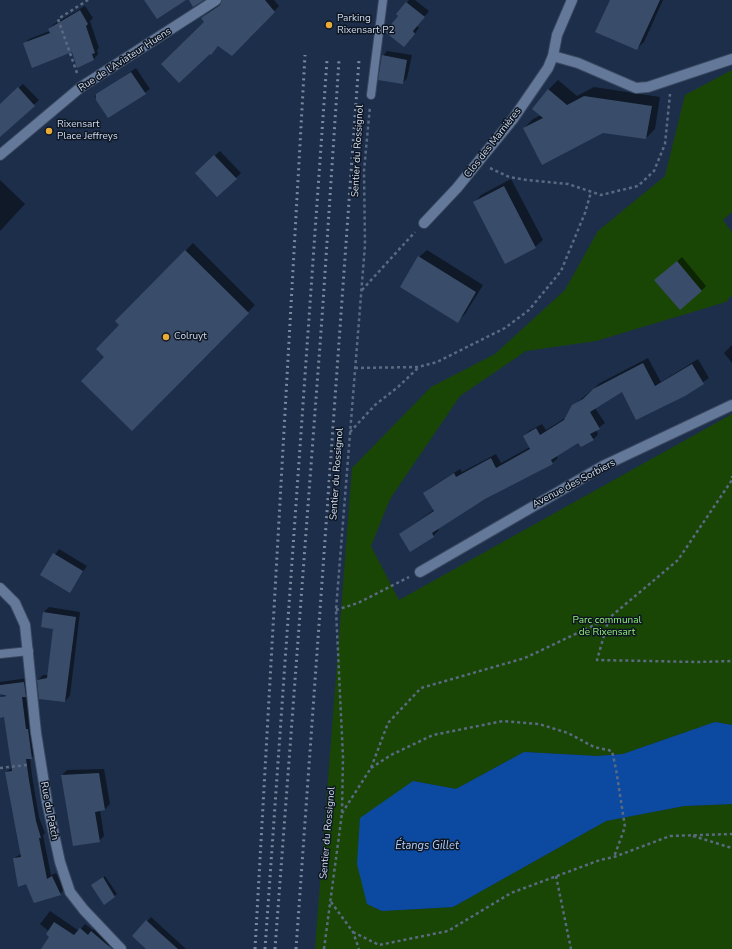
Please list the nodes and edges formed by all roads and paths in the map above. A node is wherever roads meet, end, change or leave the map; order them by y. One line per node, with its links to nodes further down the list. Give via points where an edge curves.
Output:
1 (88, 0): 8 (path, via 58,19)
2 (216, 0): 8 (street, Rue de l'Aviateur Huens)
3 (383, 0): 9 (lane, Sentier du Rossignol)
4 (572, 0): 5 (street, Clos des Marnières, via 557,35)
5 (554, 56): 7 (street, via 578,63 636,88 648,87); 11 (street, Clos des Marnières, via 513,119)
6 (732, 59): 7 (street)
7 (670, 79): 12 (path, via 665,144 654,171 638,186 600,195)
8 (81, 87): 10 (street, Rue de l'Aviateur Huens)
9 (371, 95): 14 (path, Sentier du Rossignol, via 364,171 365,245)
10 (0, 155)
11 (478, 162): 12 (path, via 509,177 568,184); 13 (street, Clos des Marnières)
12 (591, 192): 15 (path, via 586,213 561,271 529,310 505,328 436,362)
13 (424, 223): 14 (path)
14 (361, 290): 16 (path, Sentier du Rossignol)
15 (418, 367): 16 (path); 18 (path, via 375,405)
16 (355, 368): 18 (path, Sentier du Rossignol)
17 (732, 405): 20 (street, Avenue des Sorbiers, via 603,466)
18 (350, 432): 22 (path, Sentier du Rossignol)
19 (732, 476): 23 (path, via 732,480 678,560)
20 (420, 572): 22 (path, via 358,603)
21 (0, 588): 24 (street, Rue du Patch, via 15,603 25,625)
22 (336, 610): 30 (path, Sentier du Rossignol, via 343,758)
23 (609, 618): 26 (path, via 597,660); 29 (path, via 525,658 421,688 388,723)
24 (29, 651): 25 (lane); 27 (street, Rue du Patch, via 33,709)
25 (0, 654)
26 (732, 661)
27 (41, 765): 28 (path); 38 (street, Rue du Patch, via 60,862 70,892)
28 (0, 768)
29 (371, 768): 30 (path); 34 (path, via 391,755 433,735 503,721 539,724 568,733 594,746 612,751 626,827)
30 (342, 813): 36 (path, Sentier du Rossignol)
31 (732, 834): 32 (path)
32 (691, 836): 33 (path); 34 (path, via 670,836)
33 (732, 848)
34 (614, 858): 35 (path, via 600,860)
35 (556, 876): 37 (path, via 511,893 448,931 379,945); 41 (path)
36 (331, 902): 37 (path); 39 (path, Sentier du Rossignol)
37 (353, 932): 40 (path)
38 (121, 949)
39 (324, 949)
40 (360, 949)
41 (571, 949)

